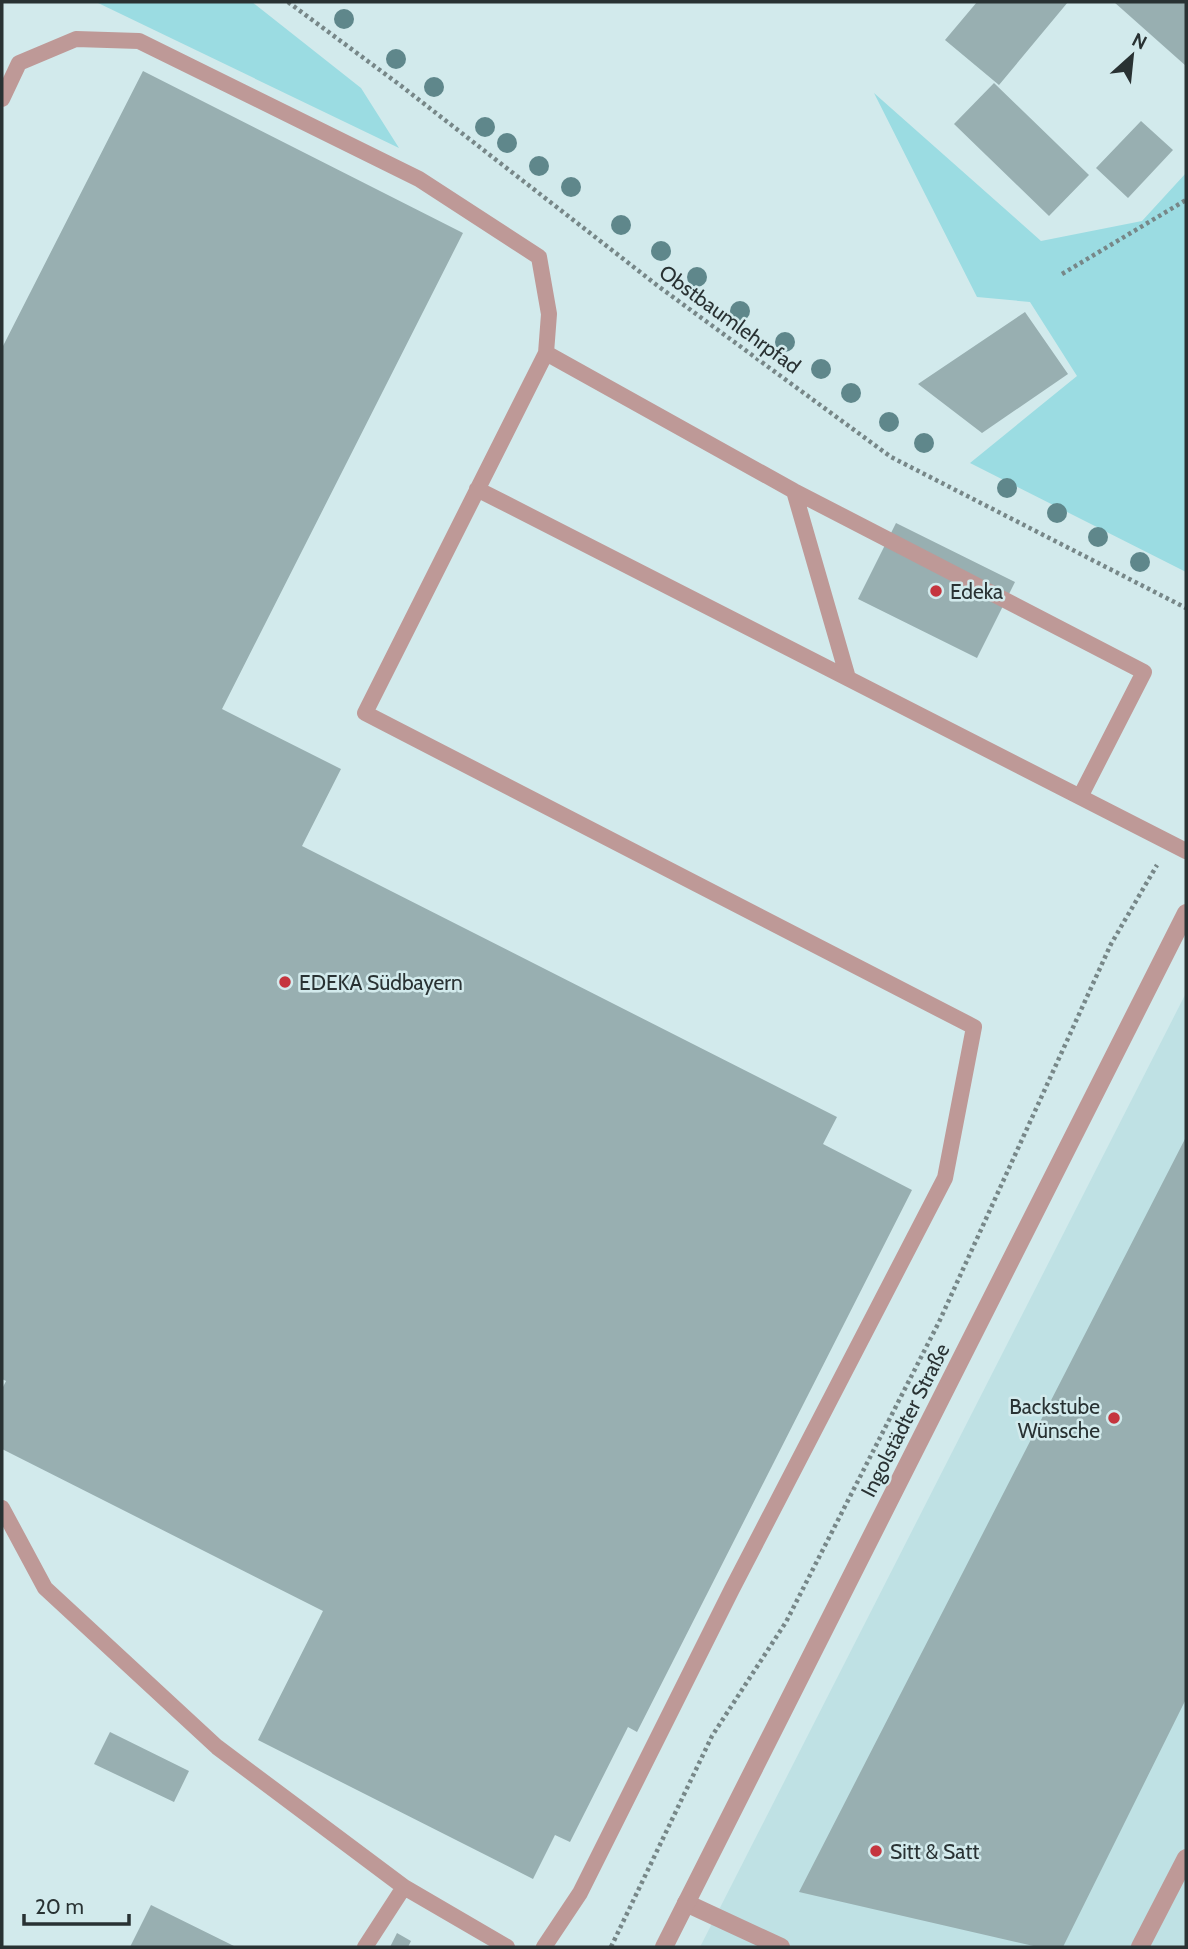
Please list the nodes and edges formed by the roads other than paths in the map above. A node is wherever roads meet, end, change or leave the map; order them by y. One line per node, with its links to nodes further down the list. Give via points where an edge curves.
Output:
1 (2, 99): 2 (lane, via 19,63 76,39 139,41 419,179 539,257 550,314)
2 (546, 353): 3 (lane); 4 (lane)
3 (477, 489): 5 (lane); 15 (lane, via 365,713 974,1027 945,1178 580,1893)
4 (794, 491): 5 (lane); 6 (lane, via 1144,672)
5 (848, 678): 6 (lane)
6 (1080, 797): 7 (lane)
7 (1186, 850)
8 (1186, 913): 12 (street, Ingolstädter Straße)
9 (2, 1508): 11 (lane, via 45,1588 217,1747)
10 (1186, 1858): 18 (street)
11 (404, 1886): 13 (lane); 14 (lane)
12 (686, 1903): 16 (street, Ingolstädter Straße); 17 (street)
13 (365, 1947)
14 (507, 1947)
15 (544, 1947)
16 (664, 1947)
17 (781, 1947)
18 (1140, 1947)

